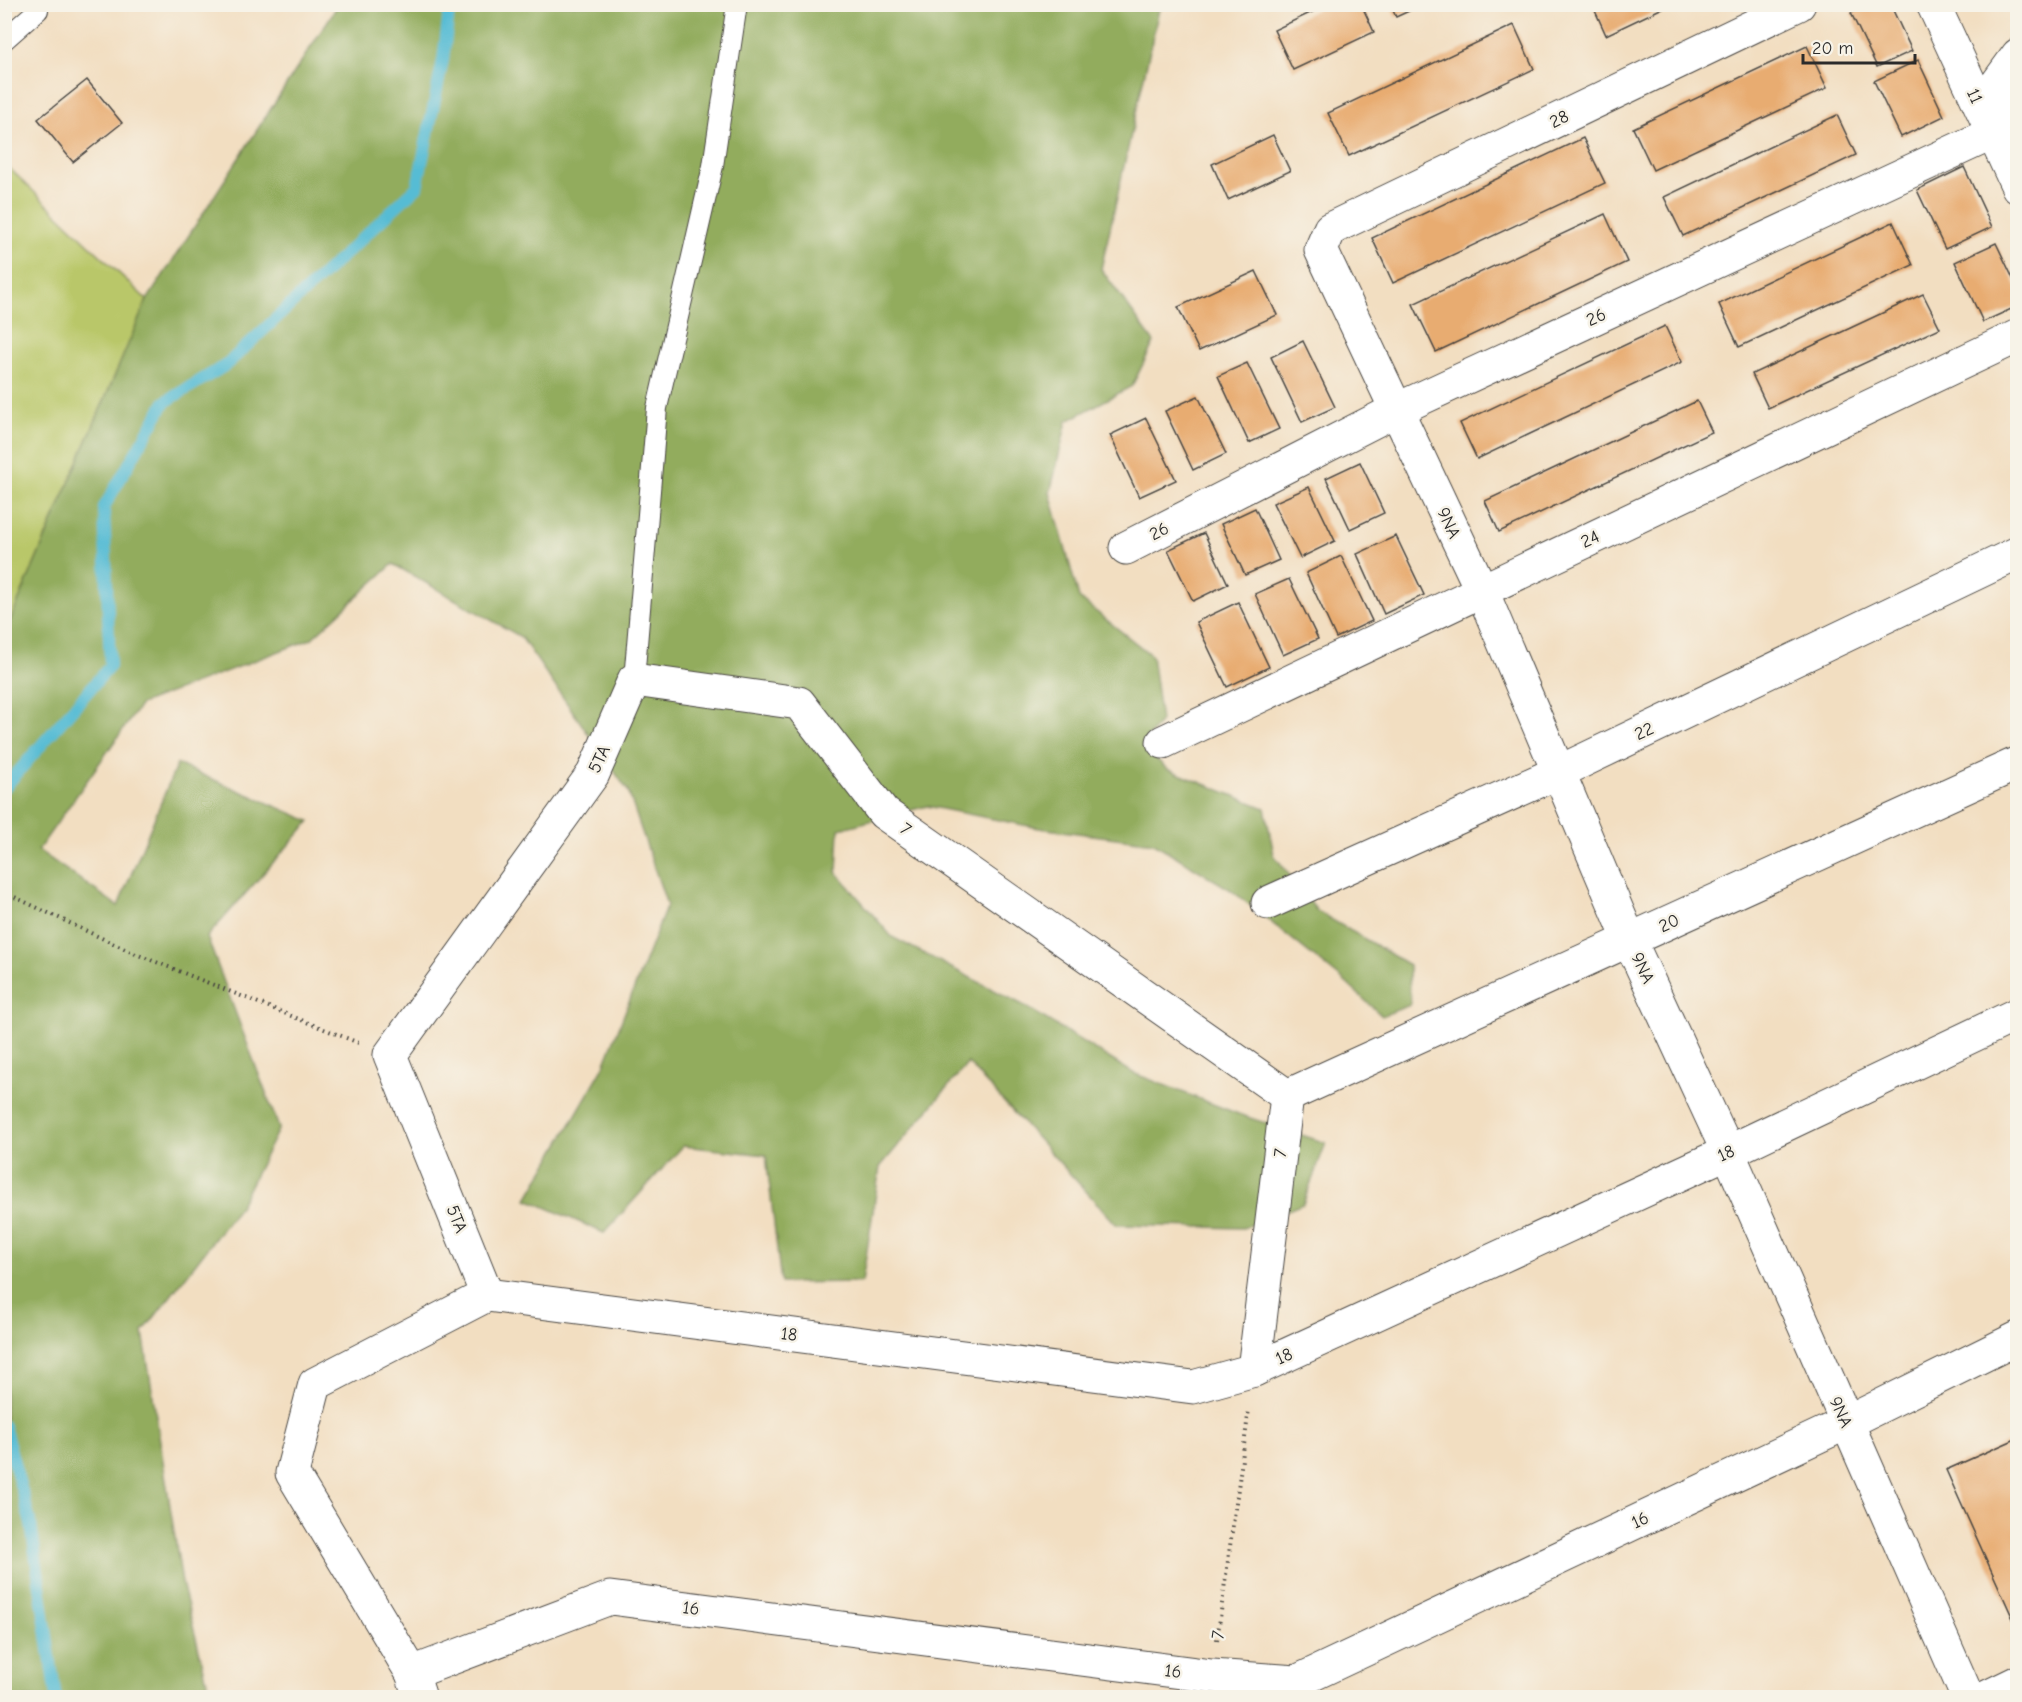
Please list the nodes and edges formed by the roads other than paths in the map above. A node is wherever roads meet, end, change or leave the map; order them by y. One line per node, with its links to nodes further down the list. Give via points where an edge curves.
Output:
1 (736, 4): 15 (lane, via 713,166 657,408)
2 (1799, 4): 9 (street, 28, via 1330,229)
3 (1933, 4): 7 (street, 11)
4 (38, 10): 5 (lane)
5 (4, 40)
6 (2018, 55): 7 (street, via 1994,88)
7 (2005, 143): 8 (street, 11); 11 (street, 26)
8 (2018, 187)
9 (1324, 239): 11 (street, 9NA, via 1321,250)
10 (2018, 336): 14 (street, 24)
11 (1396, 410): 12 (street, 26); 14 (street, 9NA)
12 (1126, 548)
13 (2018, 554): 18 (street, 22)
14 (1482, 591): 16 (street, 24); 18 (street, 9NA)
15 (634, 680): 22 (street, 7, via 799,703 884,813); 24 (street, 5TA, via 593,774 390,1055)
16 (1163, 742)
17 (2018, 763): 20 (street, 20)
18 (1559, 772): 19 (street, 22); 20 (street, 9NA)
19 (1268, 903)
20 (1630, 941): 22 (street, 20); 23 (street, 9NA)
21 (2018, 1014): 23 (street, 18)
22 (1287, 1096): 26 (street, 7)
23 (1728, 1152): 26 (street, 18); 27 (street, 9NA)
24 (487, 1294): 26 (street, 18, via 1193,1387); 29 (street, via 315,1384 292,1473)
25 (2018, 1338): 27 (street, 16)
26 (1254, 1370)
27 (1846, 1423): 30 (street, 16, via 1296,1682); 31 (street, 9NA)
28 (2018, 1682): 32 (street)
29 (416, 1685): 30 (street, 16, via 610,1598)
30 (1211, 1687)
31 (1968, 1698)
32 (1985, 1698)

